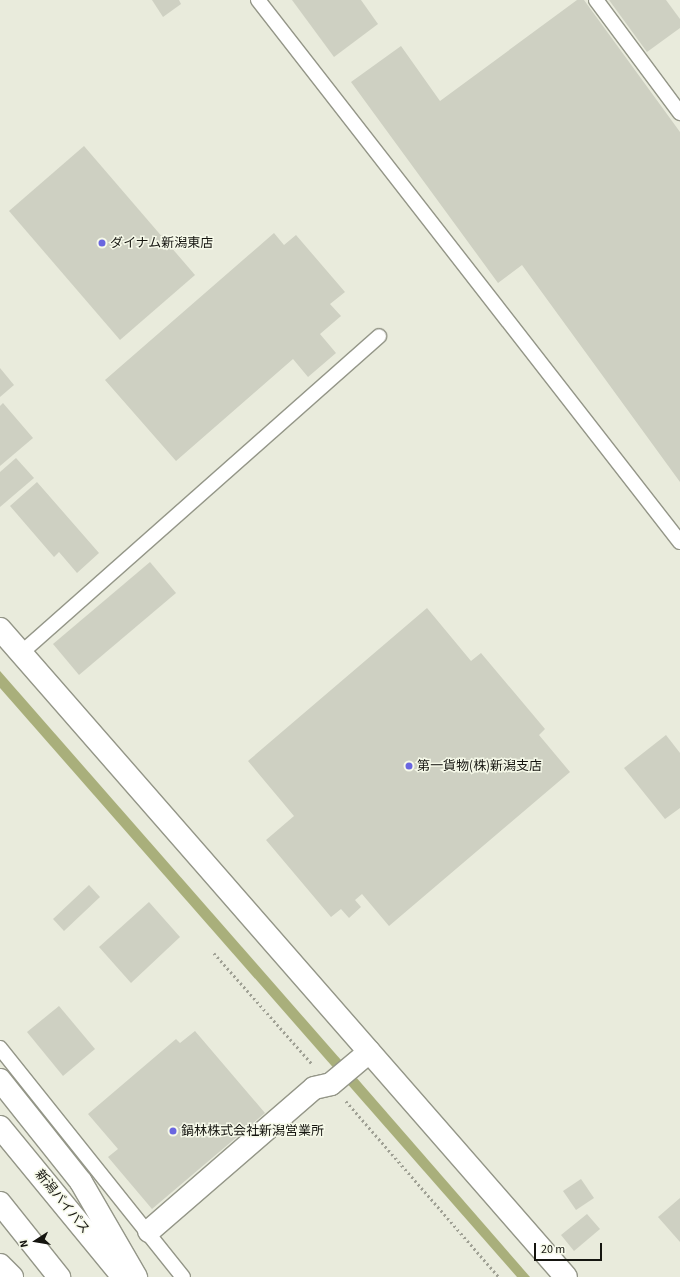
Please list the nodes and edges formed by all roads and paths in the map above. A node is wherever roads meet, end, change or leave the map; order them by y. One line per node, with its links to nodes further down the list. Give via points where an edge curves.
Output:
1 (258, 0): 5 (lane)
2 (596, 0): 3 (lane)
3 (680, 113)
4 (379, 336): 7 (lane)
5 (680, 542)
6 (0, 629): 7 (main road)
7 (21, 653): 10 (main road)
8 (214, 953): 12 (path)
9 (0, 1048): 16 (lane)
10 (369, 1052): 12 (main road); 25 (main road)
11 (0, 1080): 22 (main road, via 81,1182)
12 (331, 1084): 16 (main road, via 314,1088); 24 (path)
13 (0, 1127): 21 (main road, 新潟バイパス)
14 (0, 1203): 20 (main road)
15 (0, 1223): 19 (main road)
16 (149, 1231): 23 (lane)
17 (0, 1265): 18 (main road)
18 (12, 1277)
19 (54, 1277)
20 (59, 1277)
21 (123, 1277)
22 (136, 1277)
23 (183, 1277)
24 (499, 1277)
25 (566, 1277)

